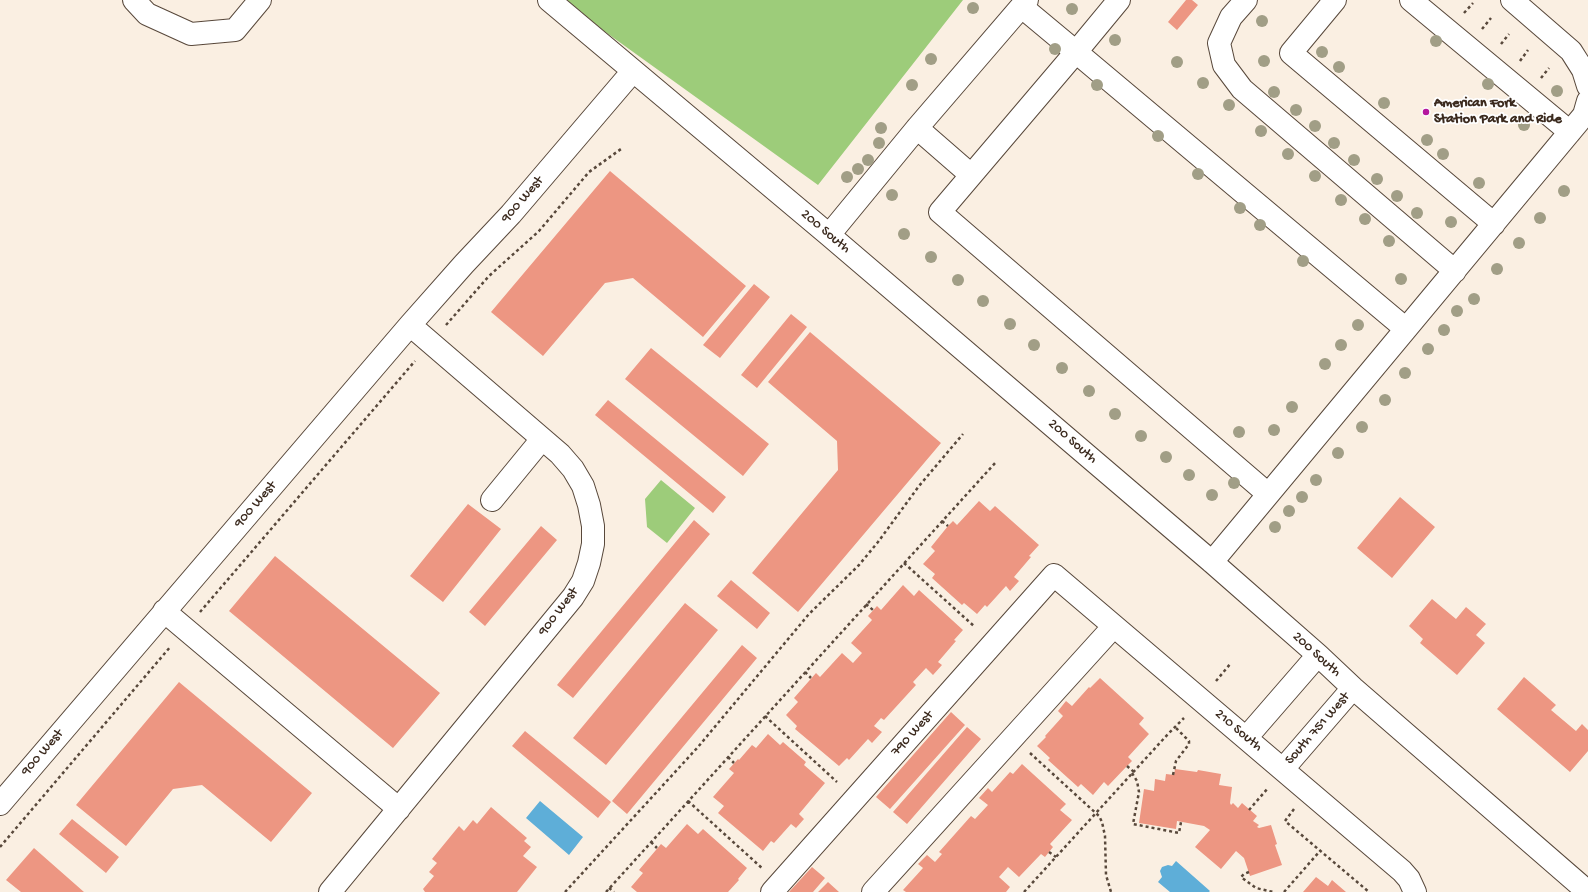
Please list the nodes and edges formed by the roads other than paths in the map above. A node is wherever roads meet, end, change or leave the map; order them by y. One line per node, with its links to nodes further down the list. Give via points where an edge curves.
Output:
1 (134, 0): 2 (street, via 147,14 191,34 235,30)
2 (260, 0)
3 (549, 0): 11 (street, 200 South)
4 (1119, 0): 10 (street)
5 (1246, 0): 19 (street, via 1231,17 1219,43 1224,64 1242,89)
6 (1335, 0): 17 (street, via 1291,53)
7 (1411, 0): 15 (street)
8 (1512, 0): 12 (street, via 1571,51 1583,70)
9 (1024, 3): 10 (street); 14 (street)
10 (1076, 52): 16 (street); 21 (street)
11 (633, 72): 18 (street, 200 South); 20 (street, 900 West, via 511,214)
12 (1588, 86)
13 (1588, 101): 15 (street, via 1584,115)
14 (917, 128): 16 (street); 18 (street)
15 (1570, 132): 17 (street)
16 (971, 175): 23 (street, via 940,212)
17 (1494, 224): 19 (street)
18 (829, 235): 25 (street, 200 South)
19 (1455, 271): 21 (street)
20 (410, 326): 22 (street, 900 West); 27 (street, 900 West)
21 (1406, 329): 23 (street)
22 (542, 439): 24 (street); 34 (street, 900 West, via 560,454 583,486 593,526 589,563 573,597)
23 (1268, 494): 25 (street)
24 (492, 500)
25 (1212, 562): 29 (street, 200 South)
26 (1054, 575): 28 (street, 210 South); 37 (street, 790 West)
27 (164, 611): 33 (street, 900 West); 34 (street)
28 (1114, 626): 31 (street, 210 South); 38 (street)
29 (1318, 655): 30 (street, 200 South); 31 (street)
30 (1352, 688): 32 (street, South 751 West); 35 (street, 200 South)
31 (1246, 738): 32 (street, 210 South)
32 (1277, 776): 39 (street, 210 South, via 1402,871)
33 (0, 804)
34 (398, 809): 36 (street, 900 West)
35 (1580, 890)
36 (330, 892)
37 (772, 892)
38 (873, 892)
39 (1415, 892)

